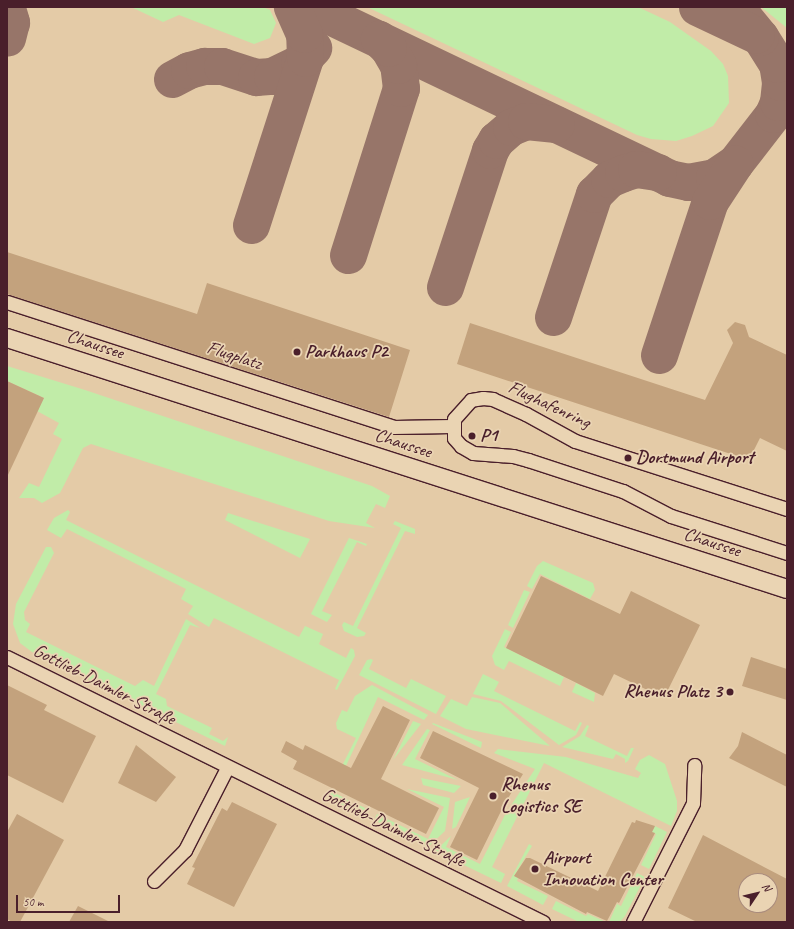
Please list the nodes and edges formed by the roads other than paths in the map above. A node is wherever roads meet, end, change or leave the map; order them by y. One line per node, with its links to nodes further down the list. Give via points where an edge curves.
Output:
1 (7, 302): 3 (street, Flugplatz, via 393,427)
2 (7, 338): 6 (main road, Chaussee)
3 (452, 426): 4 (street, Flughafenring, via 456,415 471,400 493,399 575,440); 5 (street, via 458,443 473,453 513,456 528,460 623,491 671,516)
4 (787, 509)
5 (787, 553)
6 (787, 589)
7 (7, 658): 9 (street, Gottlieb-Daimler-Straße)
8 (694, 765): 12 (street, via 693,803)
9 (228, 768): 10 (street, via 185,850); 11 (street, Gottlieb-Daimler-Straße)
10 (154, 881)
11 (542, 922)
12 (633, 922)

